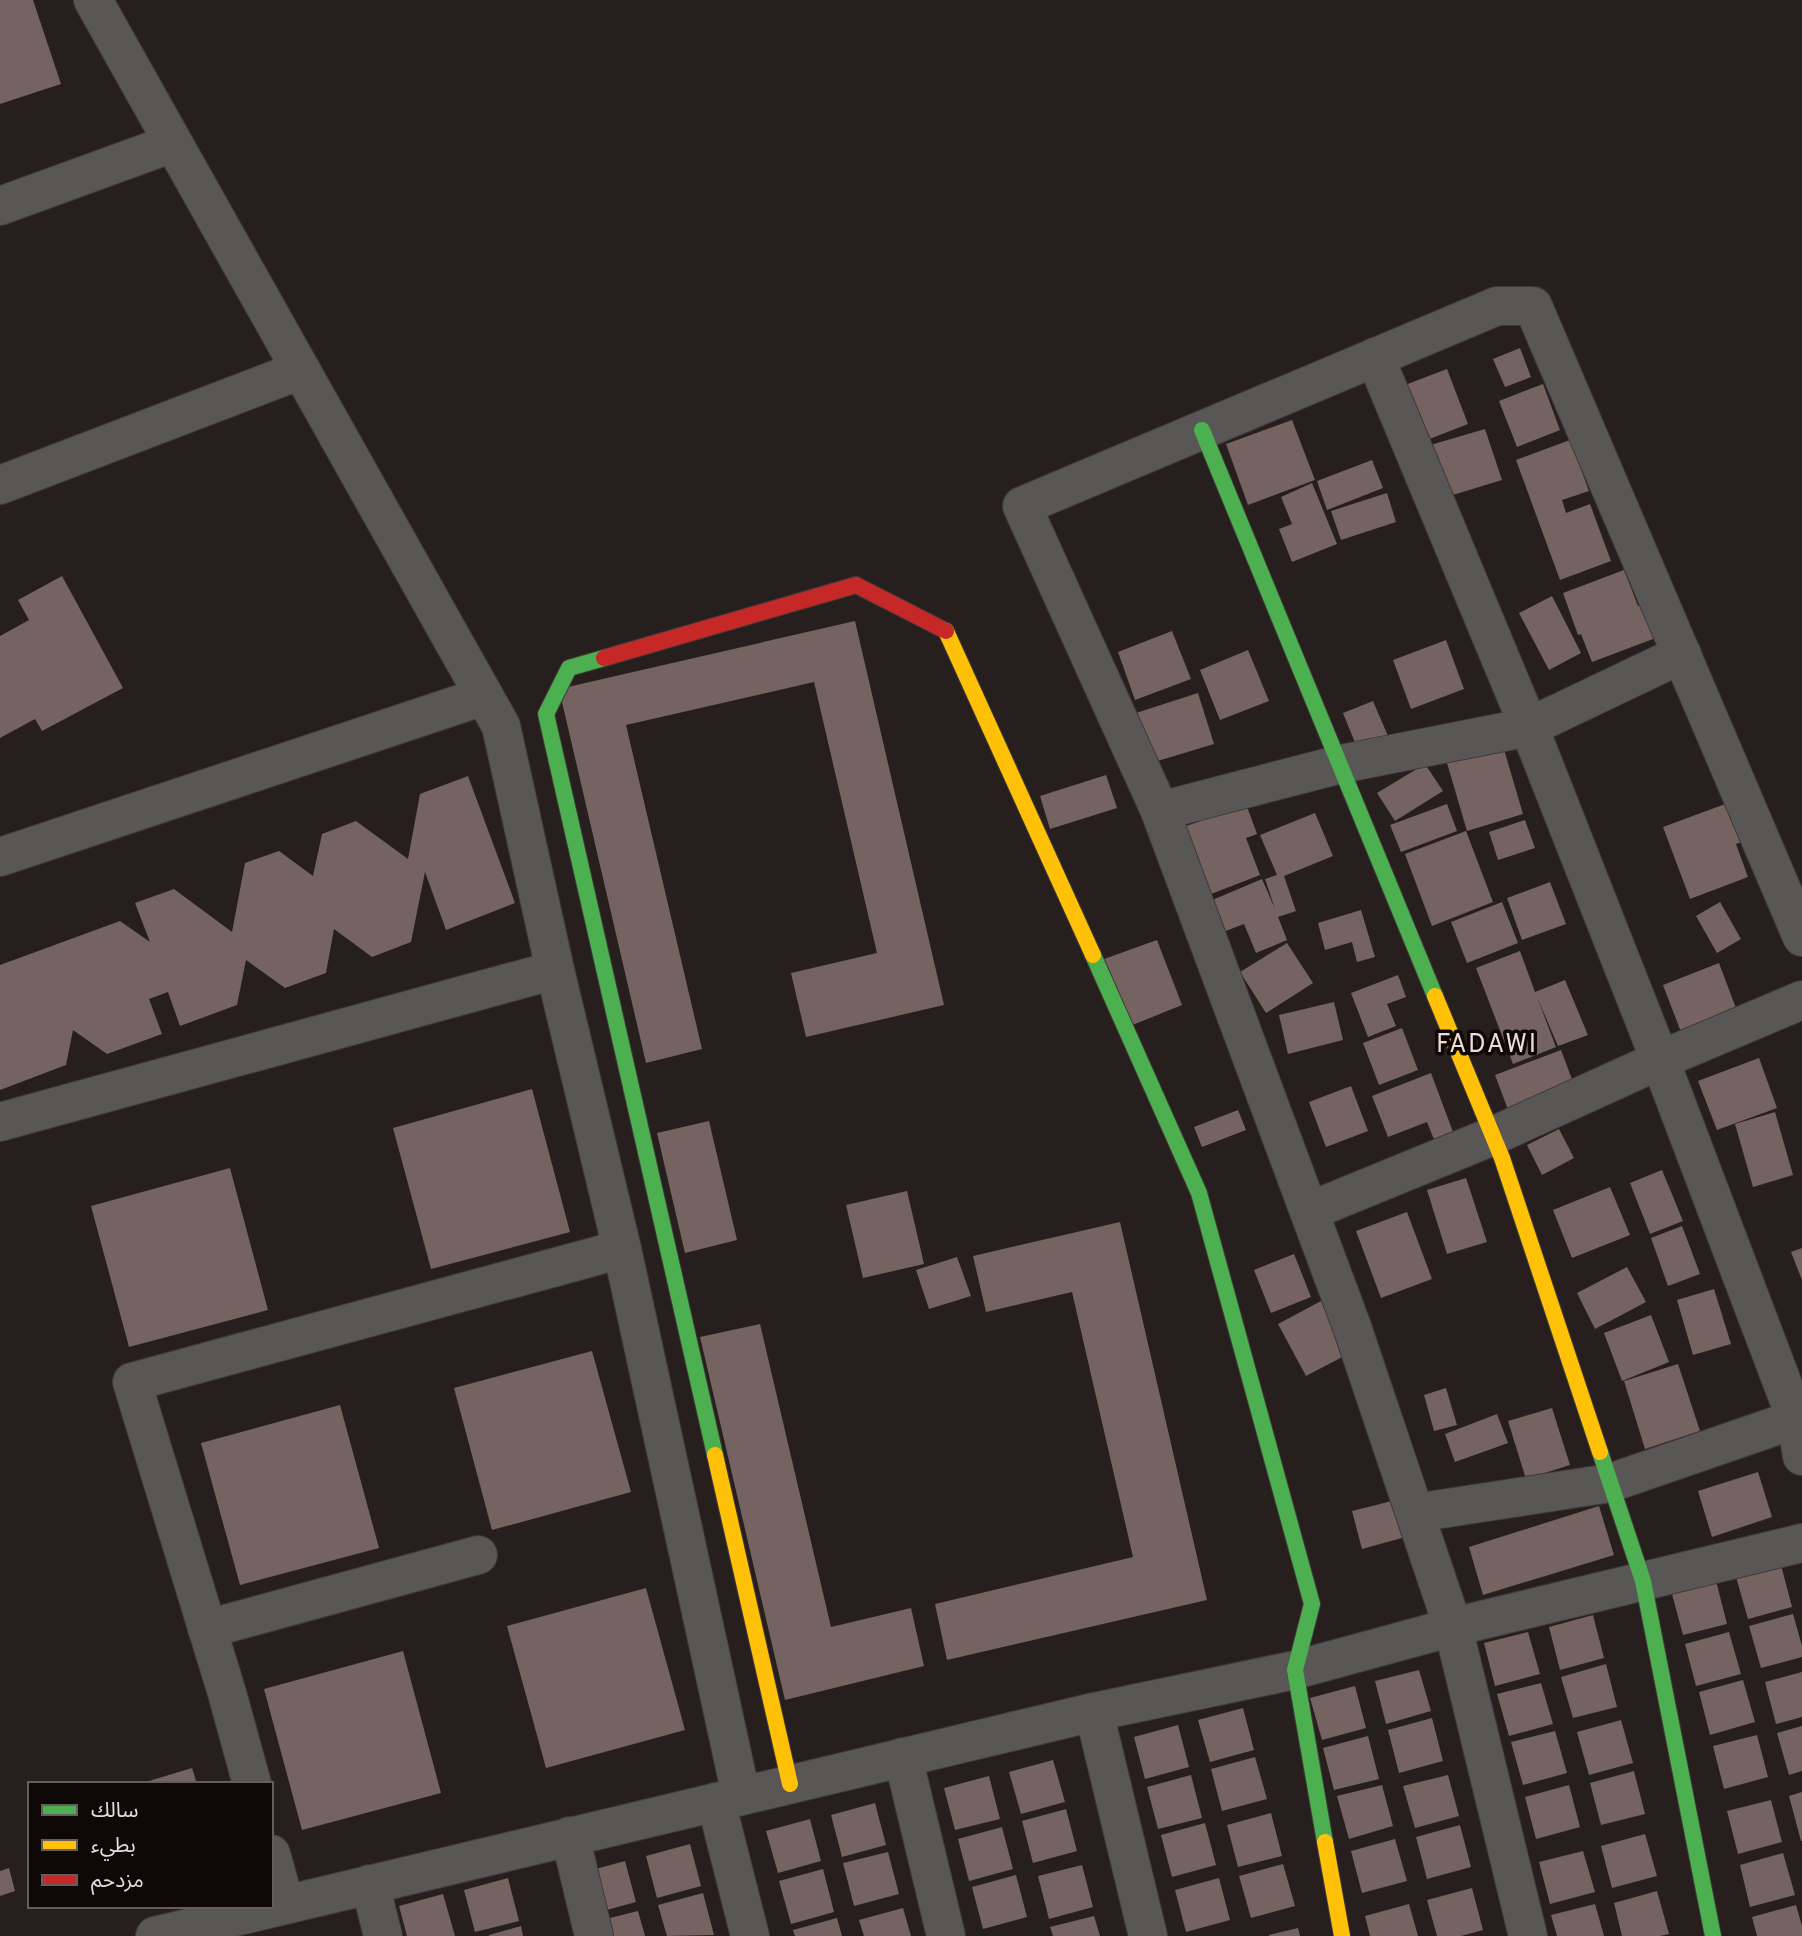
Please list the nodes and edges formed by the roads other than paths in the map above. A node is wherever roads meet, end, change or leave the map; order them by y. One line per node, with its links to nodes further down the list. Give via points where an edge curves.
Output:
1 (93, 0): 2 (street)
2 (173, 143): 3 (street); 5 (street)
3 (0, 206)
4 (1375, 357): 6 (street); 8 (street, via 1497,306 1533,306); 10 (street)
5 (301, 369): 7 (street); 9 (street)
6 (1202, 430): 11 (street); 12 (street, via 1022,506)
7 (0, 485)
8 (1682, 654): 10 (street); 14 (street)
9 (484, 696): 13 (street); 15 (street, via 501,726)
10 (1529, 727): 11 (street); 17 (street)
11 (1341, 764): 12 (street); 19 (street)
12 (1160, 811): 20 (street)
13 (0, 857)
14 (1802, 937)
15 (555, 970): 18 (street); 21 (street)
16 (1802, 1000): 17 (street)
17 (1660, 1060): 19 (street); 22 (street)
18 (0, 1122)
19 (1493, 1136): 20 (street); 24 (street)
20 (1310, 1211): 25 (street)
21 (622, 1249): 30 (street, via 132,1382); 36 (street)
22 (1799, 1416): 23 (street); 24 (street)
23 (1802, 1456)
24 (1610, 1483): 25 (street); 28 (street)
25 (1415, 1513): 29 (street)
26 (1802, 1544): 28 (street)
27 (478, 1555): 30 (street)
28 (1643, 1581): 29 (street); 51 (street)
29 (1453, 1627): 31 (street); 50 (street)
30 (207, 1629): 34 (street)
31 (1296, 1670): 32 (street); 35 (street, via 1312,1604 1199,1193 947,632 856,585 569,668 546,714); 49 (street)
32 (1094, 1712): 33 (street); 48 (street)
33 (902, 1757): 35 (street); 47 (street)
34 (251, 1782)
35 (790, 1784): 36 (street)
36 (729, 1799): 37 (street); 46 (street)
37 (570, 1836): 39 (street); 45 (street)
38 (273, 1861): 40 (street)
39 (370, 1884): 40 (street); 44 (street)
40 (285, 1904): 41 (street)
41 (273, 1907)
42 (270, 1908): 43 (street)
43 (170, 1934)
44 (383, 1936)
45 (594, 1936)
46 (750, 1936)
47 (946, 1936)
48 (1148, 1936)
49 (1342, 1936)
50 (1528, 1936)
51 (1713, 1936)

